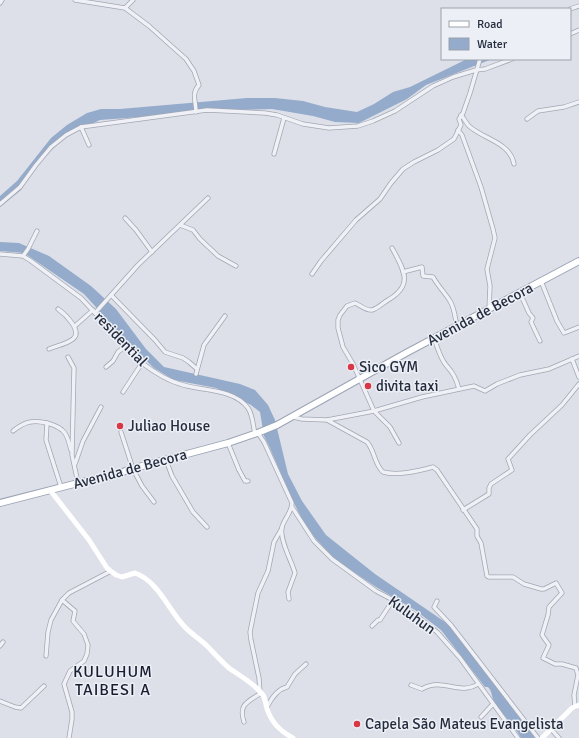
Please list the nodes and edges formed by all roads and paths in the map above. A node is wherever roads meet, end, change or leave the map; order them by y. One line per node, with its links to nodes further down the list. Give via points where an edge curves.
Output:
1 (2, 0): 4 (street)
2 (75, 0): 5 (street)
3 (133, 0): 5 (street)
4 (0, 3)
5 (125, 8): 10 (street, via 186,59 199,85 194,95)
6 (480, 60): 8 (street)
7 (509, 60): 8 (street)
8 (476, 70): 11 (street); 12 (street, via 433,86 395,111 358,126 329,128)
9 (579, 102): 13 (street, via 538,111)
10 (196, 112): 12 (street, via 207,110 265,113); 14 (street)
11 (461, 115): 15 (street); 18 (street, via 469,126 505,148 512,156)
12 (284, 118): 17 (street)
13 (527, 119)
14 (81, 127): 16 (street); 20 (street, via 52,147 20,186)
15 (458, 130): 31 (street, via 454,139 403,169 380,199 356,220); 36 (street, via 481,187 495,238 487,269 490,286)
16 (89, 145)
17 (274, 154)
18 (514, 164)
19 (208, 198): 22 (street)
20 (0, 204)
21 (124, 218): 25 (street)
22 (180, 225): 25 (street); 29 (street, via 193,230 218,256)
23 (37, 231): 27 (street)
24 (392, 248): 30 (street)
25 (152, 252): 34 (street)
26 (0, 254): 27 (street, residential)
27 (23, 256): 37 (street, residential, via 69,288)
28 (579, 261): 32 (main road, Avenida de Becora)
29 (236, 266)
30 (403, 272): 40 (street, via 422,267 423,276 433,278 451,302); 52 (street, via 405,282 402,290 394,297 372,310 355,303 351,304 338,320 343,347)
31 (312, 274)
32 (542, 281): 33 (main road, Avenida de Becora); 41 (street, via 564,333)
33 (520, 293): 36 (main road, Avenida de Becora); 43 (street, via 533,318 531,322)
34 (110, 297): 37 (street); 38 (street, via 165,352 183,358 197,371 204,345)
35 (58, 309): 39 (street)
36 (488, 310): 40 (main road, Avenida de Becora)
37 (95, 311): 39 (street); 44 (street, residential)
38 (225, 316)
39 (75, 326): 45 (street, via 76,334 73,339)
40 (456, 326): 42 (main road, Avenida de Becora)
41 (579, 327)
42 (434, 338): 52 (main road, Avenida de Becora); 54 (street, via 445,364 455,376)
43 (540, 341)
44 (126, 346): 49 (street, residential); 50 (street)
45 (49, 349)
46 (579, 356): 48 (street)
47 (68, 357): 66 (street, via 74,368)
48 (572, 359): 51 (street); 54 (street, via 548,369 520,375 485,391 474,386)
49 (142, 363): 55 (street); 63 (street, residential, via 170,381 212,390 240,400 249,410)
50 (106, 367)
51 (579, 377)
52 (360, 379): 57 (street); 58 (main road, Avenida de Becora)
53 (579, 384): 77 (street, via 562,405 508,459 512,470 491,484 490,494)
54 (459, 389): 57 (street)
55 (123, 392)
56 (100, 407): 68 (street)
57 (374, 411): 59 (street); 65 (street, via 390,427)
58 (292, 416): 59 (street); 63 (main road, Avenida de Becora)
59 (327, 420): 77 (street, via 367,442 378,467 383,472 436,468)
60 (47, 424): 61 (street, via 31,421); 66 (street, via 63,430); 72 (street, via 46,440)
61 (13, 431)
62 (121, 432): 69 (street)
63 (258, 433): 64 (main road, Avenida de Becora); 76 (street, residential)
64 (228, 443): 67 (main road, Avenida de Becora); 70 (street, via 239,470 245,481)
65 (399, 443)
66 (72, 455): 68 (street)
67 (166, 460): 69 (main road, Avenida de Becora); 78 (street, via 172,476 193,512)
68 (74, 466): 71 (street)
69 (133, 469): 71 (main road, Avenida de Becora); 74 (street)
70 (248, 481)
71 (78, 483): 72 (main road, Avenida de Becora)
72 (61, 487): 73 (main road, Avenida de Becora)
73 (50, 490): 75 (main road, Avenida de Becora); 80 (street)
74 (154, 502)
75 (0, 503)
76 (292, 507): 79 (street); 83 (street, Kuluhun, via 314,541 332,559 376,591)
77 (463, 510): 96 (street, via 477,529 487,576 513,577 524,584 541,589 556,583 562,593 549,607 542,635 549,645 543,658 555,664 576,668 578,675 574,695)
78 (207, 527)
79 (282, 528): 81 (street, via 295,574 288,592); 93 (street, via 274,542 268,571 258,593 250,632)
80 (111, 571): 82 (street, via 69,593); 93 (street, via 122,577 135,572 142,575 190,632 218,659)
81 (289, 599)
82 (62, 600): 88 (street, via 50,620); 101 (street, via 75,611 73,621 84,634 88,645 84,661 70,671 64,684 72,712)
83 (393, 600): 85 (street, via 380,620); 90 (street, Kuluhun, via 437,632)
84 (437, 601): 104 (street, via 434,607 436,610 451,625)
85 (372, 626)
86 (3, 642): 87 (street)
87 (0, 646)
88 (46, 656)
89 (306, 664): 97 (street, via 295,674 287,687 282,688 270,700)
90 (478, 684): 91 (street, via 474,687 460,688 429,684 422,689); 95 (street, Kuluhun)
91 (411, 685)
92 (44, 686): 94 (street, via 21,708)
93 (260, 692): 97 (street, via 264,695); 99 (street, via 242,708)
94 (0, 701)
95 (494, 704): 98 (street); 103 (street, Kuluhun)
96 (577, 706): 100 (street)
97 (267, 707): 102 (street, via 272,722)
98 (481, 717)
99 (244, 722)
100 (549, 730): 105 (street); 106 (street); 107 (street)
101 (70, 738)
102 (292, 738)
103 (518, 738)
104 (538, 738)
105 (542, 738)
106 (548, 738)
107 (558, 738)

